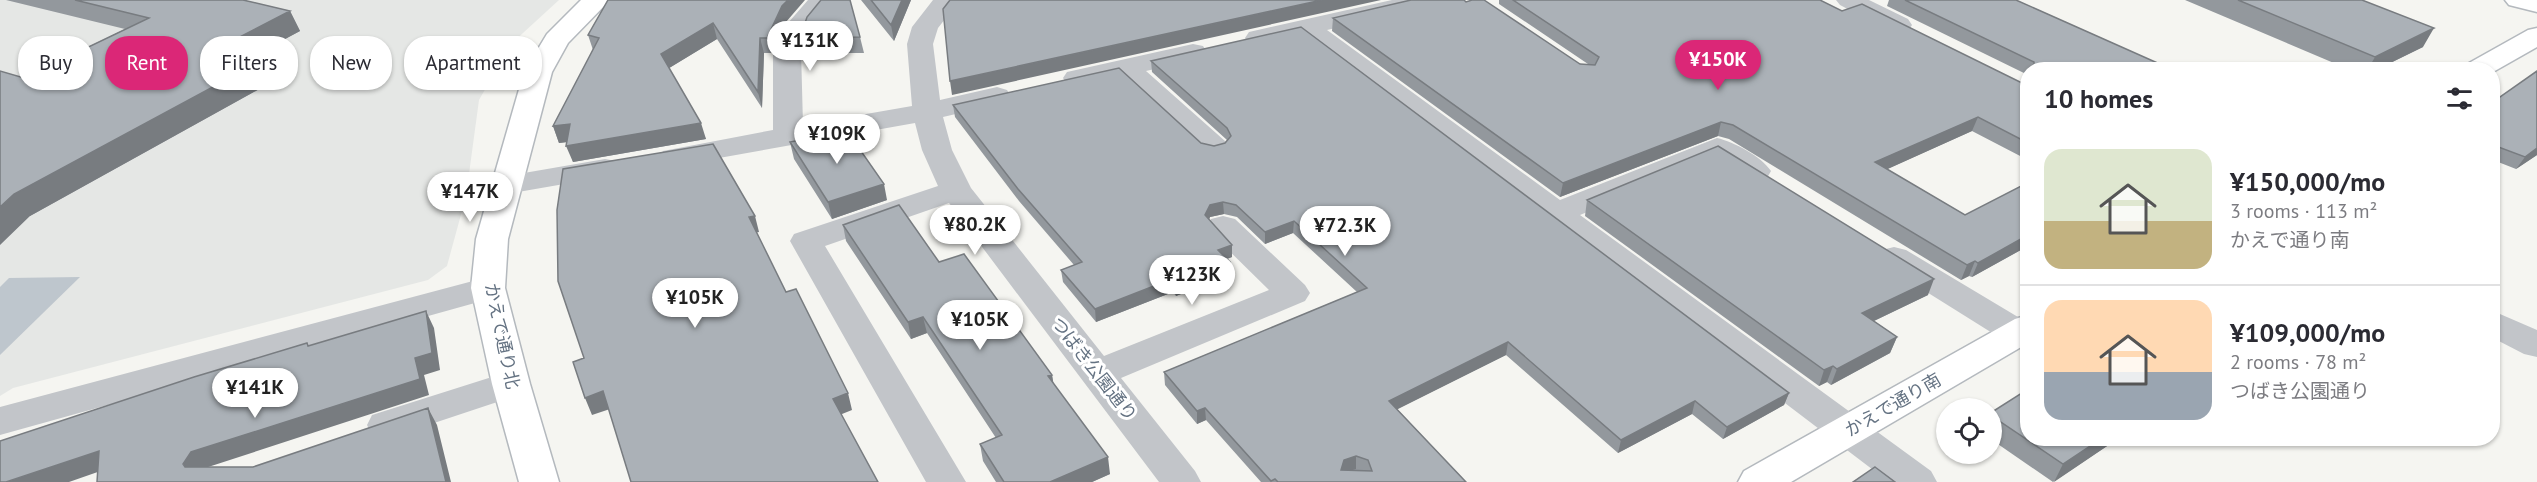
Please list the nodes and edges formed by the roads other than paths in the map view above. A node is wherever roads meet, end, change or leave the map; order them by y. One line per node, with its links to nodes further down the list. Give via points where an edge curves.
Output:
1 (597, 0): 19 (street, かえで通り北, via 556,40 538,72)
2 (822, 0): 16 (street, via 796,29 787,50)
3 (947, 0): 15 (street, つばき公園通り, via 925,27 920,44)
4 (1426, 0): 8 (street)
5 (1850, 0): 10 (street)
6 (2518, 0): 7 (street)
7 (2537, 4)
8 (1306, 27): 12 (street); 21 (street)
9 (2537, 36): 11 (street)
10 (1923, 37)
11 (2491, 62)
12 (1126, 67): 13 (street); 17 (street)
13 (1056, 83)
14 (1021, 91): 15 (street)
15 (927, 112): 16 (street); 20 (street, つばき公園通り, via 937,150)
16 (788, 138): 19 (street)
17 (1214, 147)
18 (1777, 184): 21 (street, via 1717,147)
19 (506, 185): 24 (street, かえで通り北, via 492,239)
20 (956, 189): 29 (street, つばき公園通り); 35 (street, via 806,241)
21 (1556, 213): 32 (street)
22 (1223, 226): 29 (street, via 1293,293)
23 (1868, 240): 26 (street)
24 (488, 288): 30 (street, かえで通り北); 31 (street)
25 (2500, 326): 28 (street)
26 (2020, 328)
27 (2020, 332): 32 (street, かえで通り南)
28 (2537, 345)
29 (1098, 373): 36 (street, つばき公園通り)
30 (511, 384): 33 (street); 34 (street, かえで通り北)
31 (0, 421)
32 (1848, 430): 37 (street, かえで通り南); 38 (street)
33 (352, 437)
34 (539, 482)
35 (946, 482)
36 (1181, 482)
37 (1758, 482)
38 (1917, 482)

